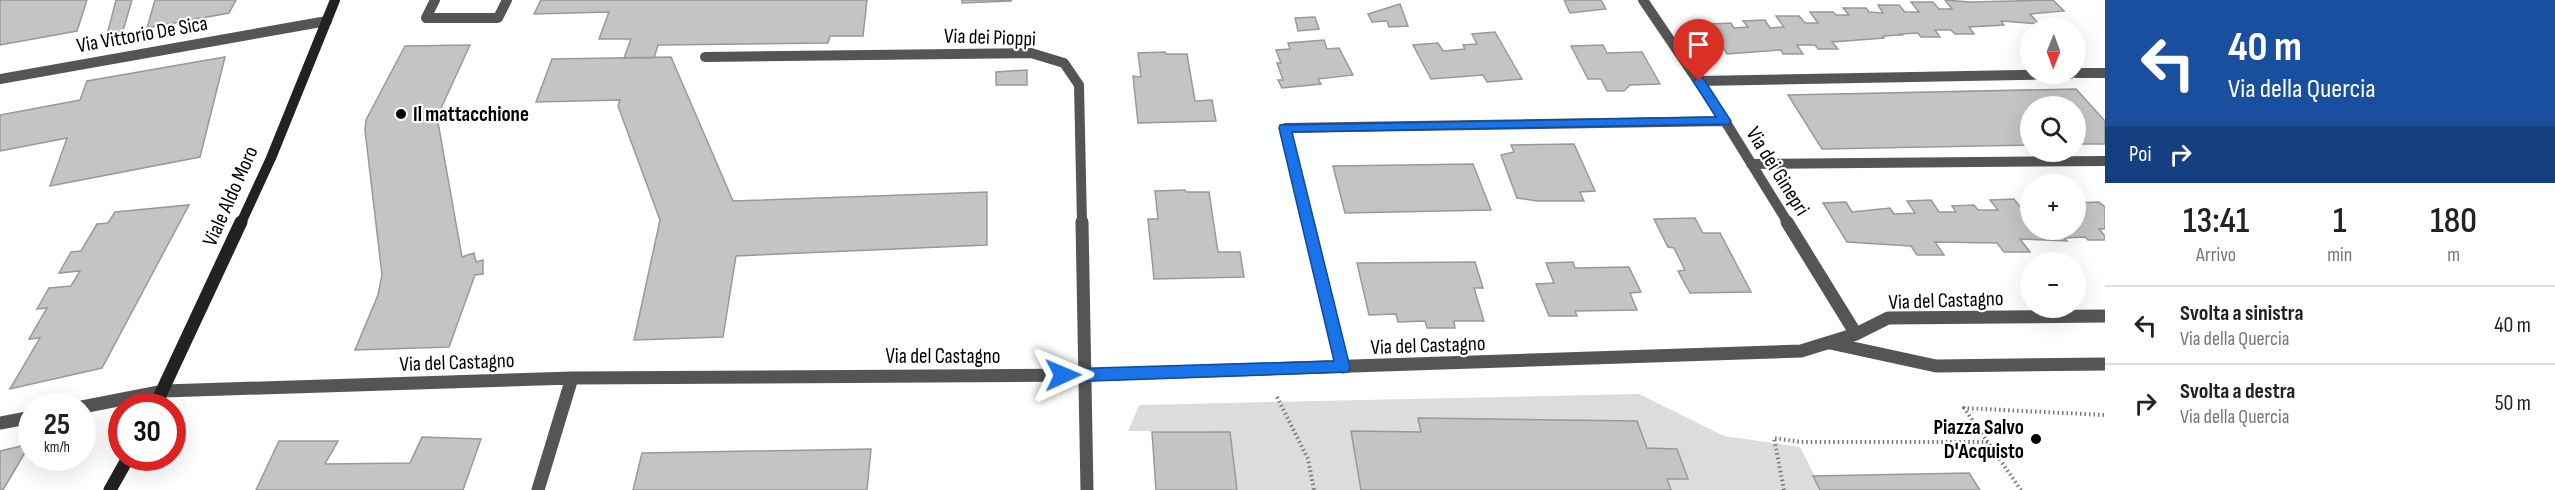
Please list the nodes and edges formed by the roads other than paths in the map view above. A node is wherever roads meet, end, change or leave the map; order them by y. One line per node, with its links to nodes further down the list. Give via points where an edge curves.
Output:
1 (335, 0): 5 (main road, Viale Aldo Moro)
2 (435, 0): 3 (street, via 426,18 498,18)
3 (507, 0)
4 (1643, 0): 11 (street, Via dei Ginepri)
5 (327, 21): 10 (street, Via Vittorio De Sica); 22 (main road, Viale Aldo Moro, via 271,158)
6 (705, 57): 20 (street, Via dei Pioppi, via 1031,53 1064,63 1079,85)
7 (2086, 73): 8 (street)
8 (2105, 73)
9 (2020, 75): 11 (street)
10 (0, 79)
11 (1699, 81): 12 (street, Via dei Ginepri)
12 (1725, 121): 14 (street, Via dei Ginepri); 19 (street, via 1285,128)
13 (2105, 161): 14 (street)
14 (1751, 164): 16 (street, Via dei Ginepri)
15 (2105, 316): 16 (street, Via del Castagno, via 1888,318)
16 (1856, 334): 17 (street, Via del Castagno)
17 (1829, 342): 18 (street, via 1936,366); 19 (street, Via del Castagno, via 1801,351)
18 (2105, 364)
19 (1342, 367): 20 (street, Via del Castagno)
20 (1086, 375): 21 (street, Via del Castagno); 29 (street, Via dei Pioppi)
21 (572, 378): 22 (street, Via del Castagno); 28 (street)
22 (164, 391): 23 (street, Via del Castagno)
23 (96, 404)
24 (18, 420): 25 (street)
25 (0, 423)
26 (121, 471): 27 (main road)
27 (110, 490)
28 (538, 490)
29 (1087, 490)

